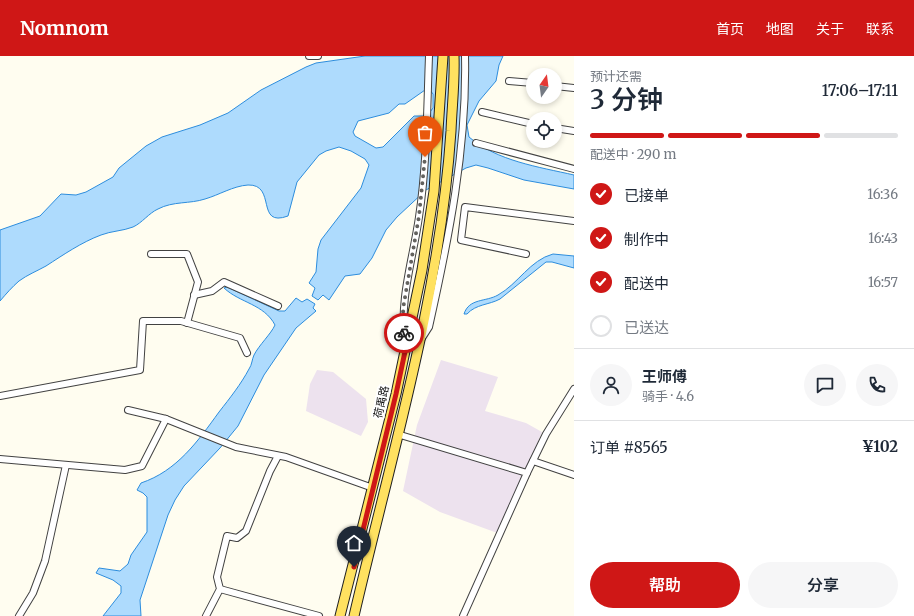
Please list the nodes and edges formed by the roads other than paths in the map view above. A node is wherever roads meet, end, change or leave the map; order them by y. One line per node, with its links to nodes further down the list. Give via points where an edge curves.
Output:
1 (309, 56): 2 (street)
2 (318, 56)
3 (429, 56): 24 (street, via 426,142 419,216 403,309)
4 (443, 56): 24 (main road, 荷禹路, via 434,191 422,270)
5 (454, 56): 23 (main road, 荷禹路, via 447,185)
6 (465, 56): 23 (street, via 457,182 429,327)
7 (509, 81): 8 (street)
8 (526, 82)
9 (562, 87): 10 (street)
10 (574, 88)
11 (482, 112): 12 (street)
12 (526, 122)
13 (562, 129): 14 (street)
14 (574, 131)
15 (476, 143): 16 (street)
16 (574, 169)
17 (574, 222): 19 (street, via 465,207 461,240)
18 (151, 254): 20 (street, via 187,254 198,282)
19 (526, 254)
20 (194, 295): 21 (street, via 212,291 224,282); 22 (street)
21 (278, 306)
22 (187, 323): 25 (street, via 240,338); 27 (street, via 143,321 140,370)
23 (418, 345): 30 (main road, 荷禹路)
24 (406, 347): 37 (main road, 荷禹路)
25 (247, 353)
26 (574, 389): 33 (street, via 546,434)
27 (0, 396)
28 (128, 410): 29 (street)
29 (166, 419): 31 (street, via 236,447); 34 (street, via 142,466 125,470)
30 (397, 434): 35 (street); 43 (main road, 荷禹路)
31 (278, 456): 37 (street); 38 (street, via 246,531 237,538 227,536 216,577)
32 (0, 459): 34 (street)
33 (533, 461): 35 (street); 36 (street)
34 (66, 464): 39 (street, via 45,561 33,593)
35 (528, 473): 44 (street)
36 (574, 475)
37 (373, 488): 42 (main road, 荷禹路)
38 (220, 589): 40 (street); 41 (street)
39 (19, 616)
40 (206, 616)
41 (318, 616)
42 (340, 616)
43 (354, 616)
44 (463, 616)

